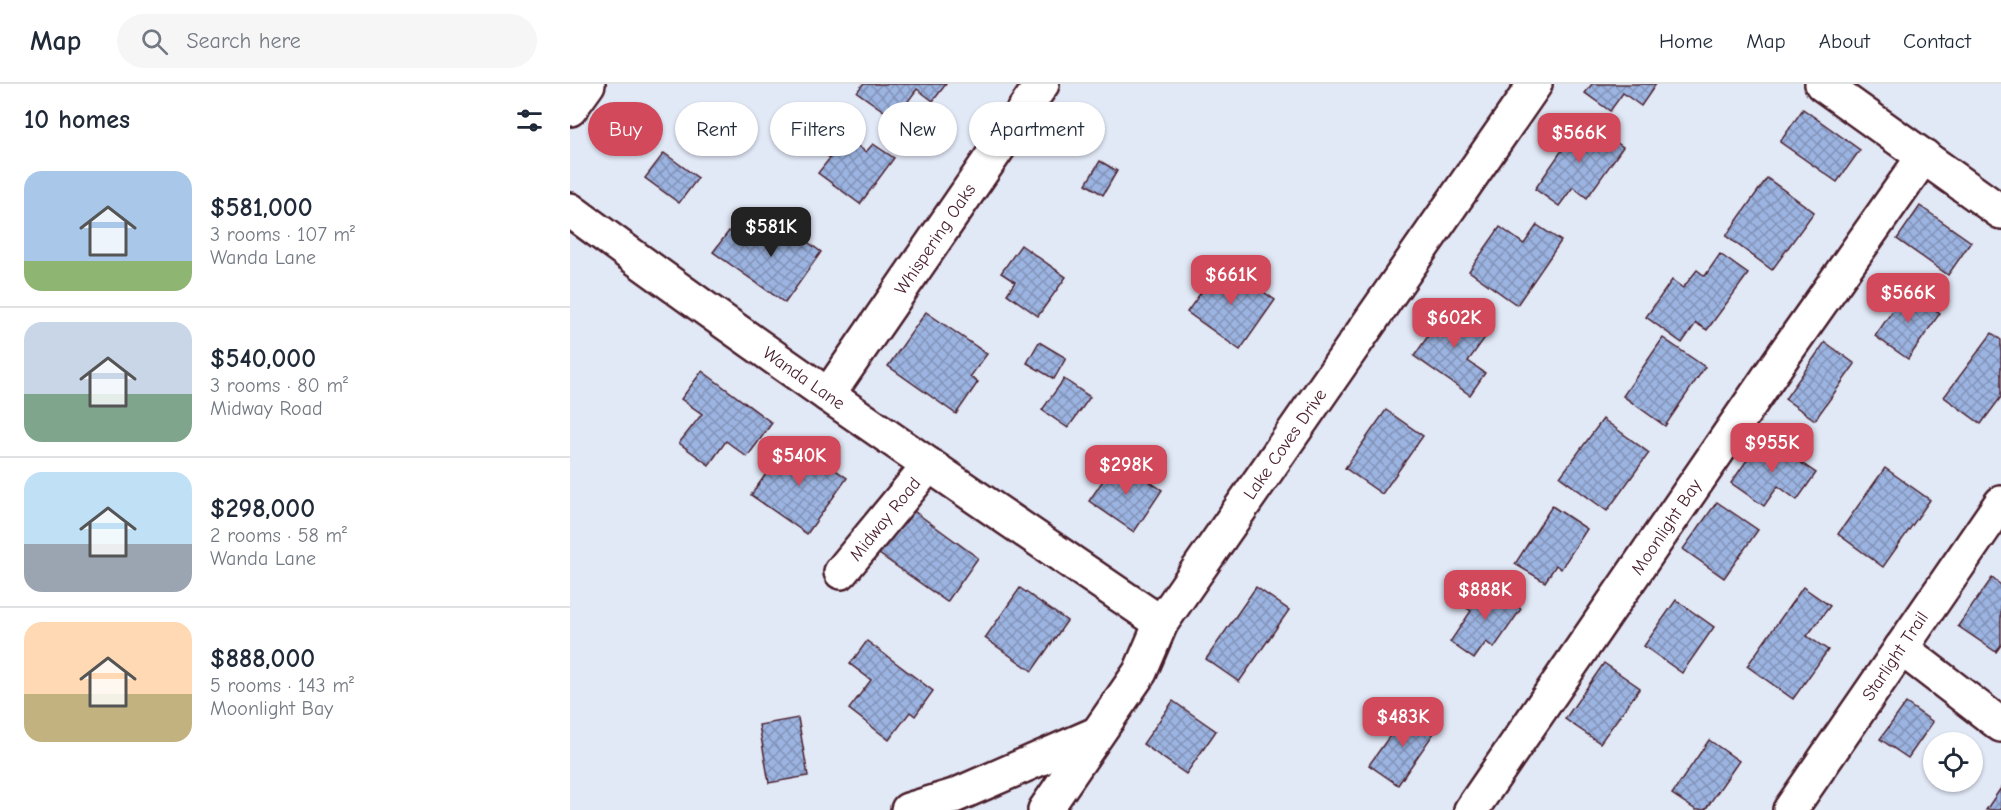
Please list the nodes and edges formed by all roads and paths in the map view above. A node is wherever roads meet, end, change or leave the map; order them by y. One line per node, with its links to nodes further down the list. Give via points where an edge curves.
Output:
1 (588, 84): 5 (street)
2 (1042, 84): 9 (street, Whispering Oaks)
3 (1535, 84): 13 (street, Lake Coves Drive)
4 (1822, 84): 6 (street)
5 (570, 109)
6 (1924, 156): 8 (street); 19 (street, Moonlight Bay)
7 (570, 210): 9 (street, Wanda Lane)
8 (2001, 212)
9 (828, 395): 10 (street, Wanda Lane)
10 (929, 465): 12 (street, Midway Road); 13 (street, Wanda Lane)
11 (2001, 503): 14 (street, Starlight Trail)
12 (841, 572)
13 (1161, 623): 16 (street, Lake Coves Drive, via 1140,672)
14 (1901, 648): 15 (street); 20 (street, Starlight Trail)
15 (2001, 725)
16 (1095, 734): 17 (street, via 954,796); 18 (street, Lake Coves Drive)
17 (908, 810)
18 (1045, 810)
19 (1471, 810)
20 (1790, 810)

